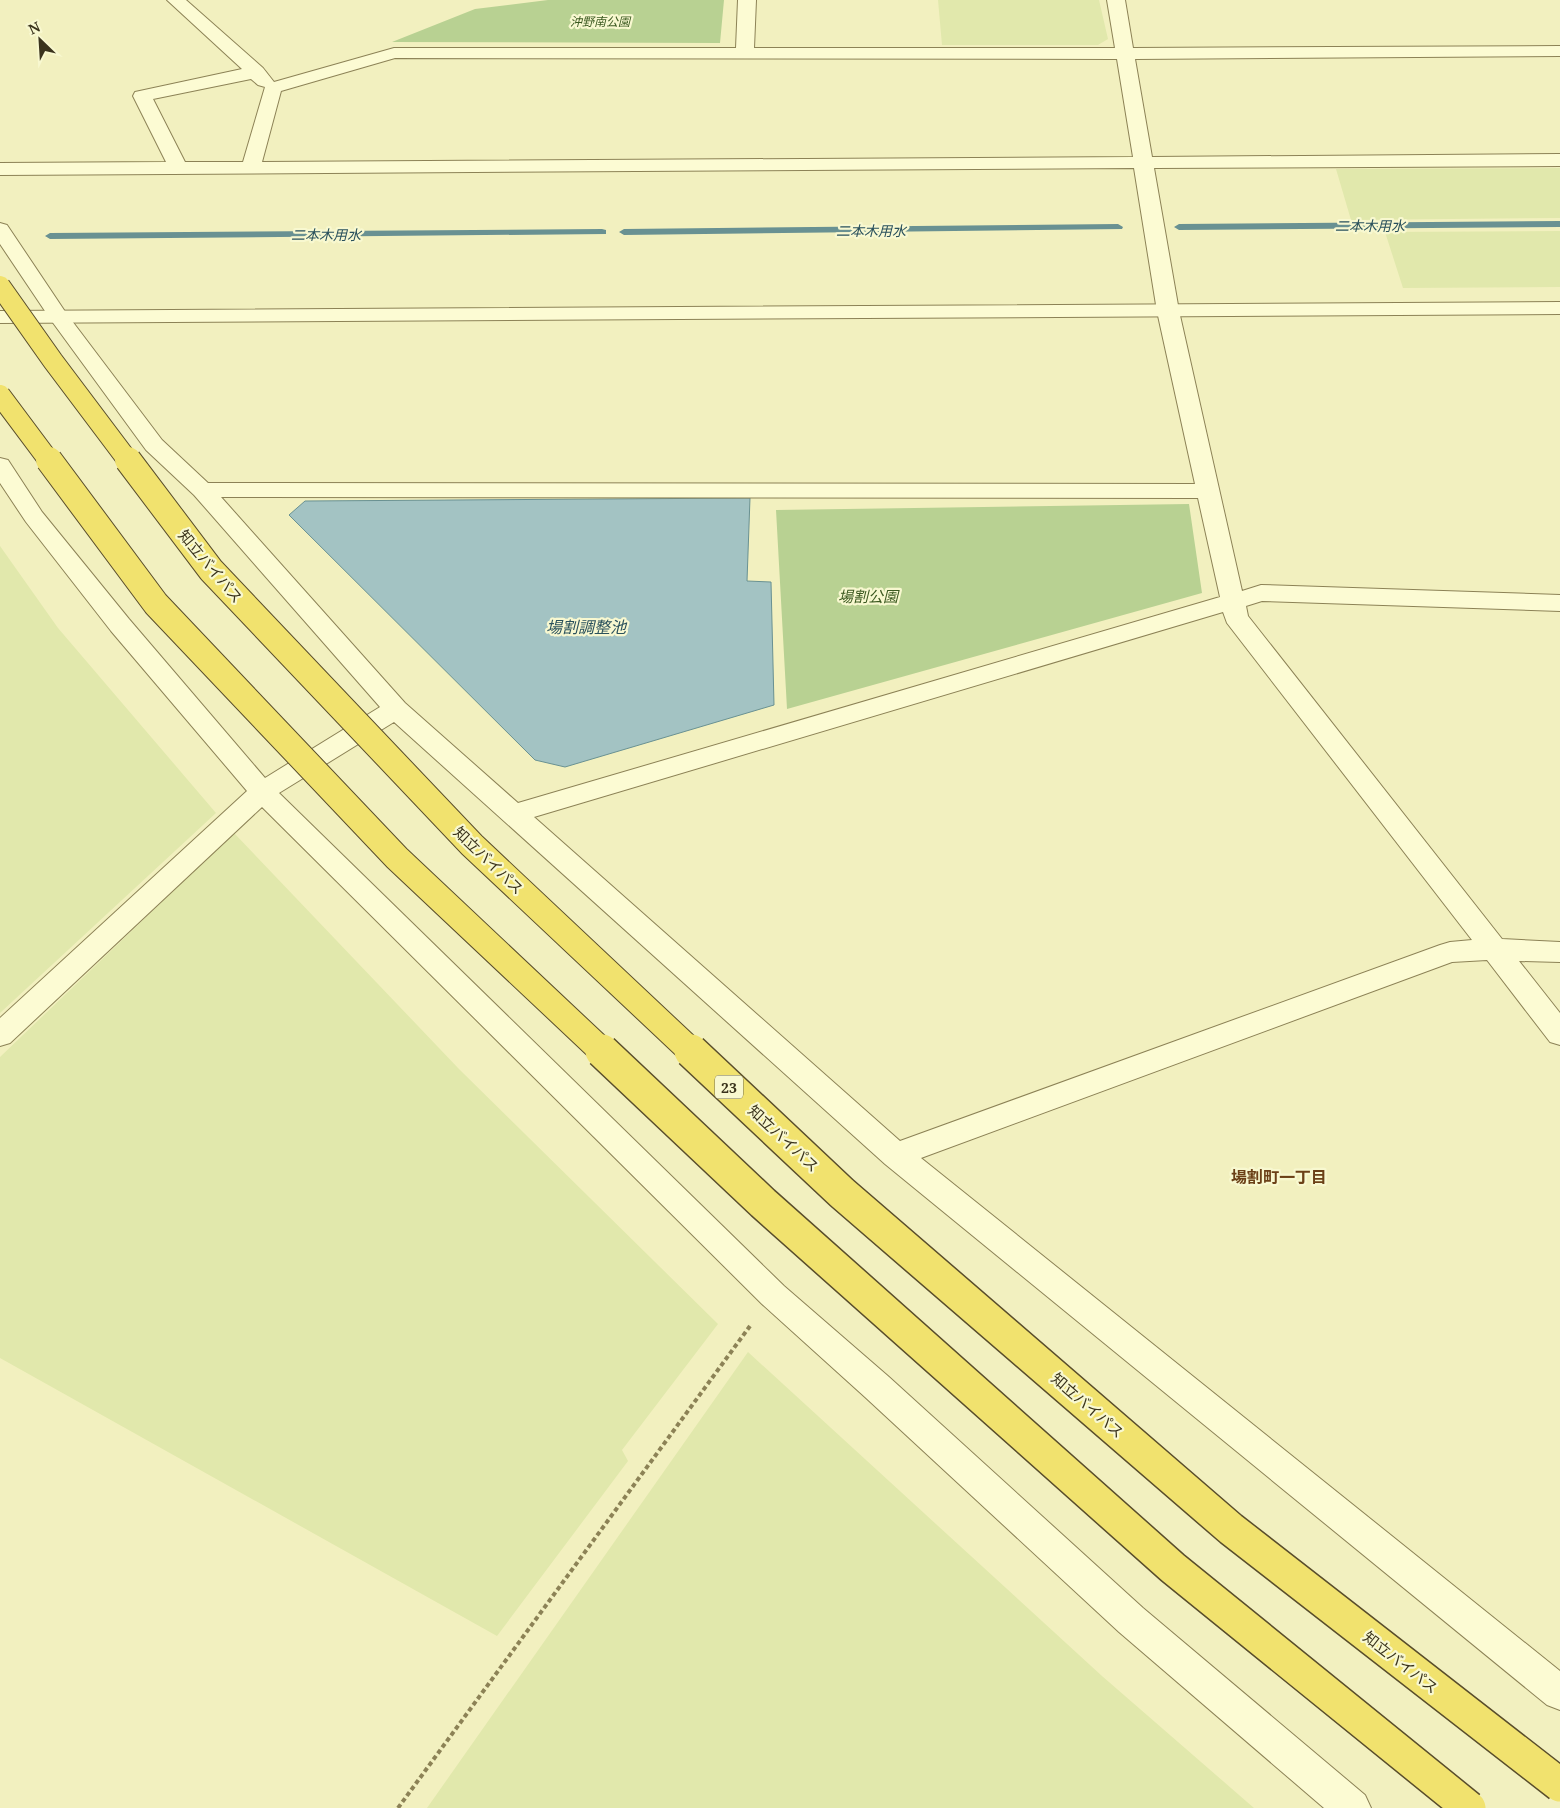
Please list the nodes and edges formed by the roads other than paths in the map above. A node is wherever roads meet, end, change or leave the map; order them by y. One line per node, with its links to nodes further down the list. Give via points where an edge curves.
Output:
1 (176, 0): 7 (street)
2 (747, 0): 5 (street)
3 (1116, 0): 6 (street)
4 (1560, 51): 6 (street)
5 (746, 52): 6 (street); 8 (street, via 394,54)
6 (1126, 54): 10 (street)
7 (256, 72): 8 (street); 11 (street, via 142,96)
8 (272, 88): 12 (street)
9 (1560, 160): 10 (street)
10 (1144, 161): 12 (street); 17 (street)
11 (179, 168): 12 (street); 13 (street)
12 (250, 168)
13 (0, 169)
14 (0, 229): 18 (street)
15 (0, 286): 35 (highway, 知立バイパス / 23, bridge, via 211,570 472,845 842,1193 1231,1529)
16 (1560, 308): 17 (street)
17 (1168, 311): 18 (street); 23 (street)
18 (58, 316): 19 (street); 22 (street, via 154,445)
19 (0, 317)
20 (0, 395): 37 (highway, bridge, via 156,604 397,858 763,1203 1173,1568)
21 (0, 466): 27 (street, via 34,517 120,625)
22 (202, 490): 23 (street); 26 (street)
23 (1209, 491): 24 (street)
24 (1234, 601): 25 (street, via 1261,593); 28 (street); 29 (street, via 1236,617)
25 (1560, 603)
26 (396, 709): 27 (street); 28 (street)
27 (262, 792): 32 (street); 36 (street, via 773,1295 1131,1620)
28 (513, 814): 33 (street)
29 (1494, 949): 30 (street); 31 (street); 33 (street, via 1450,952)
30 (1560, 952)
31 (1560, 1034)
32 (0, 1035)
33 (896, 1155): 34 (street)
34 (1560, 1693)
35 (1560, 1785)
36 (1352, 1808)
37 (1469, 1808)

